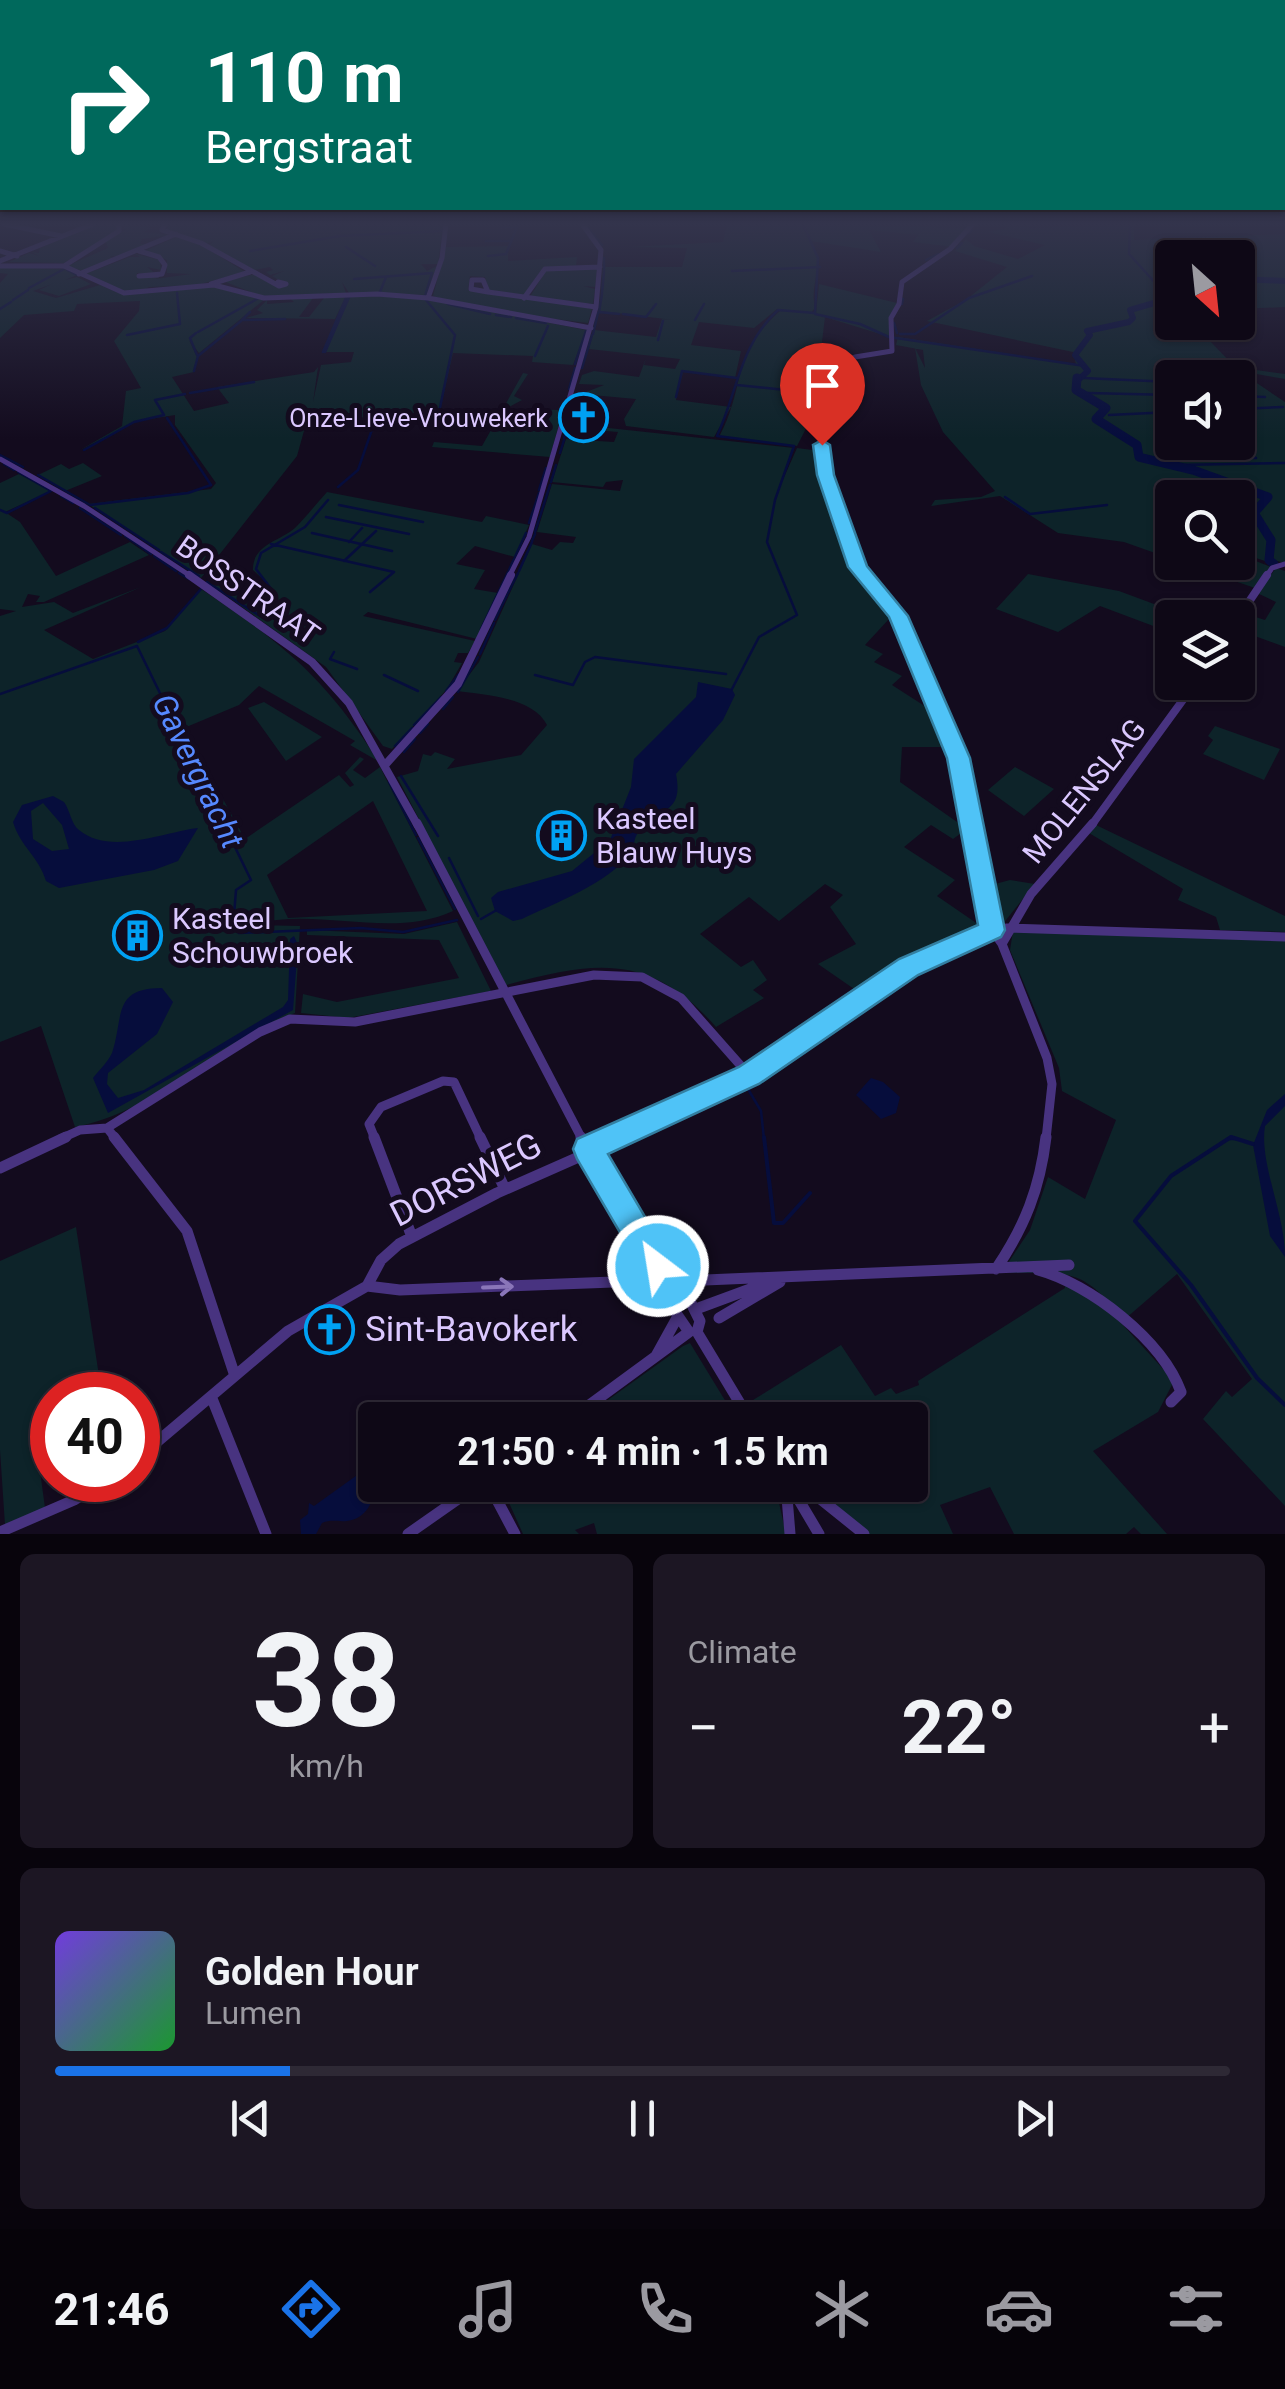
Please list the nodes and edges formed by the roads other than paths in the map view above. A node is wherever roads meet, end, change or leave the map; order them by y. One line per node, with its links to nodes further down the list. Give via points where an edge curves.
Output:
1 (248, 296): 2 (street)
2 (330, 296)
3 (398, 296): 8 (street)
4 (510, 296): 9 (street)
5 (526, 296): 9 (street)
6 (597, 296): 10 (street)
7 (898, 296): 18 (street, via 892,351 855,357 837,372 838,413 822,442 823,464 858,567 898,616 958,758)
8 (428, 298): 11 (street)
9 (524, 298): 10 (street)
10 (596, 307): 11 (street)
11 (591, 328): 16 (street, via 521,557 458,684)
12 (0, 459): 16 (street, BOSSTRAAT, via 85,506 294,646 349,703)
13 (1280, 565): 14 (street)
14 (1252, 600)
15 (1183, 700): 17 (street, MOLENSLAG)
16 (386, 764): 21 (street, BOSSTRAAT)
17 (1007, 928): 18 (street, DORSWEG); 19 (street, DORSWEG); 20 (street, MOLENSLAG)
18 (992, 930): 20 (street); 22 (street, DORSWEG, via 908,967)
19 (1285, 938)
20 (1002, 944): 30 (street, via 1052,1084 1040,1180 1023,1229)
21 (503, 992): 22 (street, via 594,975 642,978 688,1003); 23 (street, via 355,1022 280,1022); 24 (street, BOSSTRAAT)
22 (749, 1076): 24 (street, DORSWEG)
23 (107, 1128): 25 (street, via 80,1130); 41 (street, via 187,1230)
24 (588, 1149): 26 (street, DORSWEG); 31 (street, BOSSTRAAT)
25 (0, 1168)
26 (505, 1189): 27 (street, DORSWEG); 27 (street, via 454,1082 381,1107 369,1124)
27 (412, 1237): 34 (street, DORSWEG, via 384,1257)
28 (1069, 1265): 29 (street)
29 (1024, 1268): 30 (street); 45 (street, via 1065,1276 1104,1301 1176,1378 1180,1392)
30 (996, 1269): 33 (street)
31 (666, 1280): 34 (street, one-way to 31); 35 (street, BOSSTRAAT)
32 (704, 1280): 33 (street)
33 (779, 1280): 36 (street); 38 (street)
34 (368, 1286): 41 (street, DORSWEG, via 311,1313)
35 (679, 1301): 36 (street); 37 (street)
36 (696, 1309): 39 (street)
37 (677, 1318): 39 (street); 40 (street)
38 (719, 1318)
39 (693, 1332): 40 (street); 44 (street)
40 (656, 1356): 43 (street)
41 (234, 1372): 42 (street, DORSWEG)
42 (211, 1396): 46 (street, DORSWEG); 54 (street)
43 (593, 1402)
44 (738, 1402)
45 (1170, 1402)
46 (160, 1439)
47 (69, 1502): 53 (street)
48 (454, 1502): 55 (street)
49 (498, 1502): 56 (street)
50 (789, 1502): 57 (street)
51 (799, 1502): 58 (street)
52 (825, 1502): 59 (street)
53 (0, 1532)
54 (266, 1534)
55 (408, 1534)
56 (515, 1534)
57 (790, 1534)
58 (819, 1534)
59 (864, 1534)

